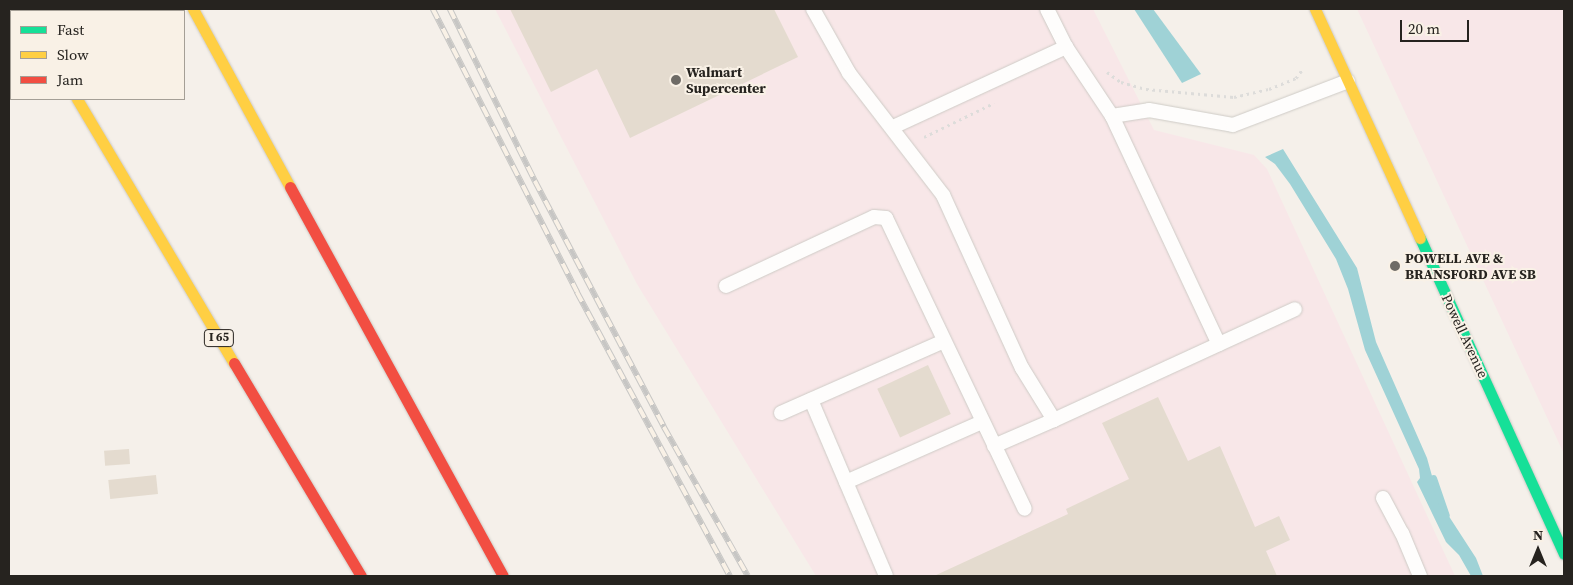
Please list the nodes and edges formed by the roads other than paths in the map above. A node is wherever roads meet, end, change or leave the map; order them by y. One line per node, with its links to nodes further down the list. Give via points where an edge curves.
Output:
1 (193, 9): 11 (main road)
2 (813, 9): 10 (lane, via 849,73)
3 (1047, 9): 6 (lane)
4 (1315, 9): 7 (main road, Powell Avenue)
5 (222, 35): 11 (main road)
6 (1066, 47): 9 (lane); 10 (lane)
7 (1348, 81): 9 (lane, via 1233,126 1149,110); 24 (main road, Powell Avenue)
8 (79, 100): 25 (main road, I 65)
9 (1112, 116): 15 (lane)
10 (893, 127): 18 (lane, via 943,195 1022,368)
11 (284, 174): 26 (main road)
12 (726, 286): 14 (lane, via 874,217 886,218)
13 (1295, 309): 15 (lane)
14 (944, 340): 16 (lane); 19 (lane)
15 (1219, 344): 18 (lane)
16 (811, 400): 17 (lane); 21 (lane)
17 (781, 413)
18 (1054, 420): 20 (lane)
19 (982, 422): 20 (lane); 21 (lane)
20 (994, 446): 23 (lane)
21 (846, 482): 27 (lane)
22 (1383, 498): 28 (lane)
23 (1025, 509)
24 (1564, 554)
25 (361, 576)
26 (503, 576)
27 (886, 576)
28 (1420, 576)

